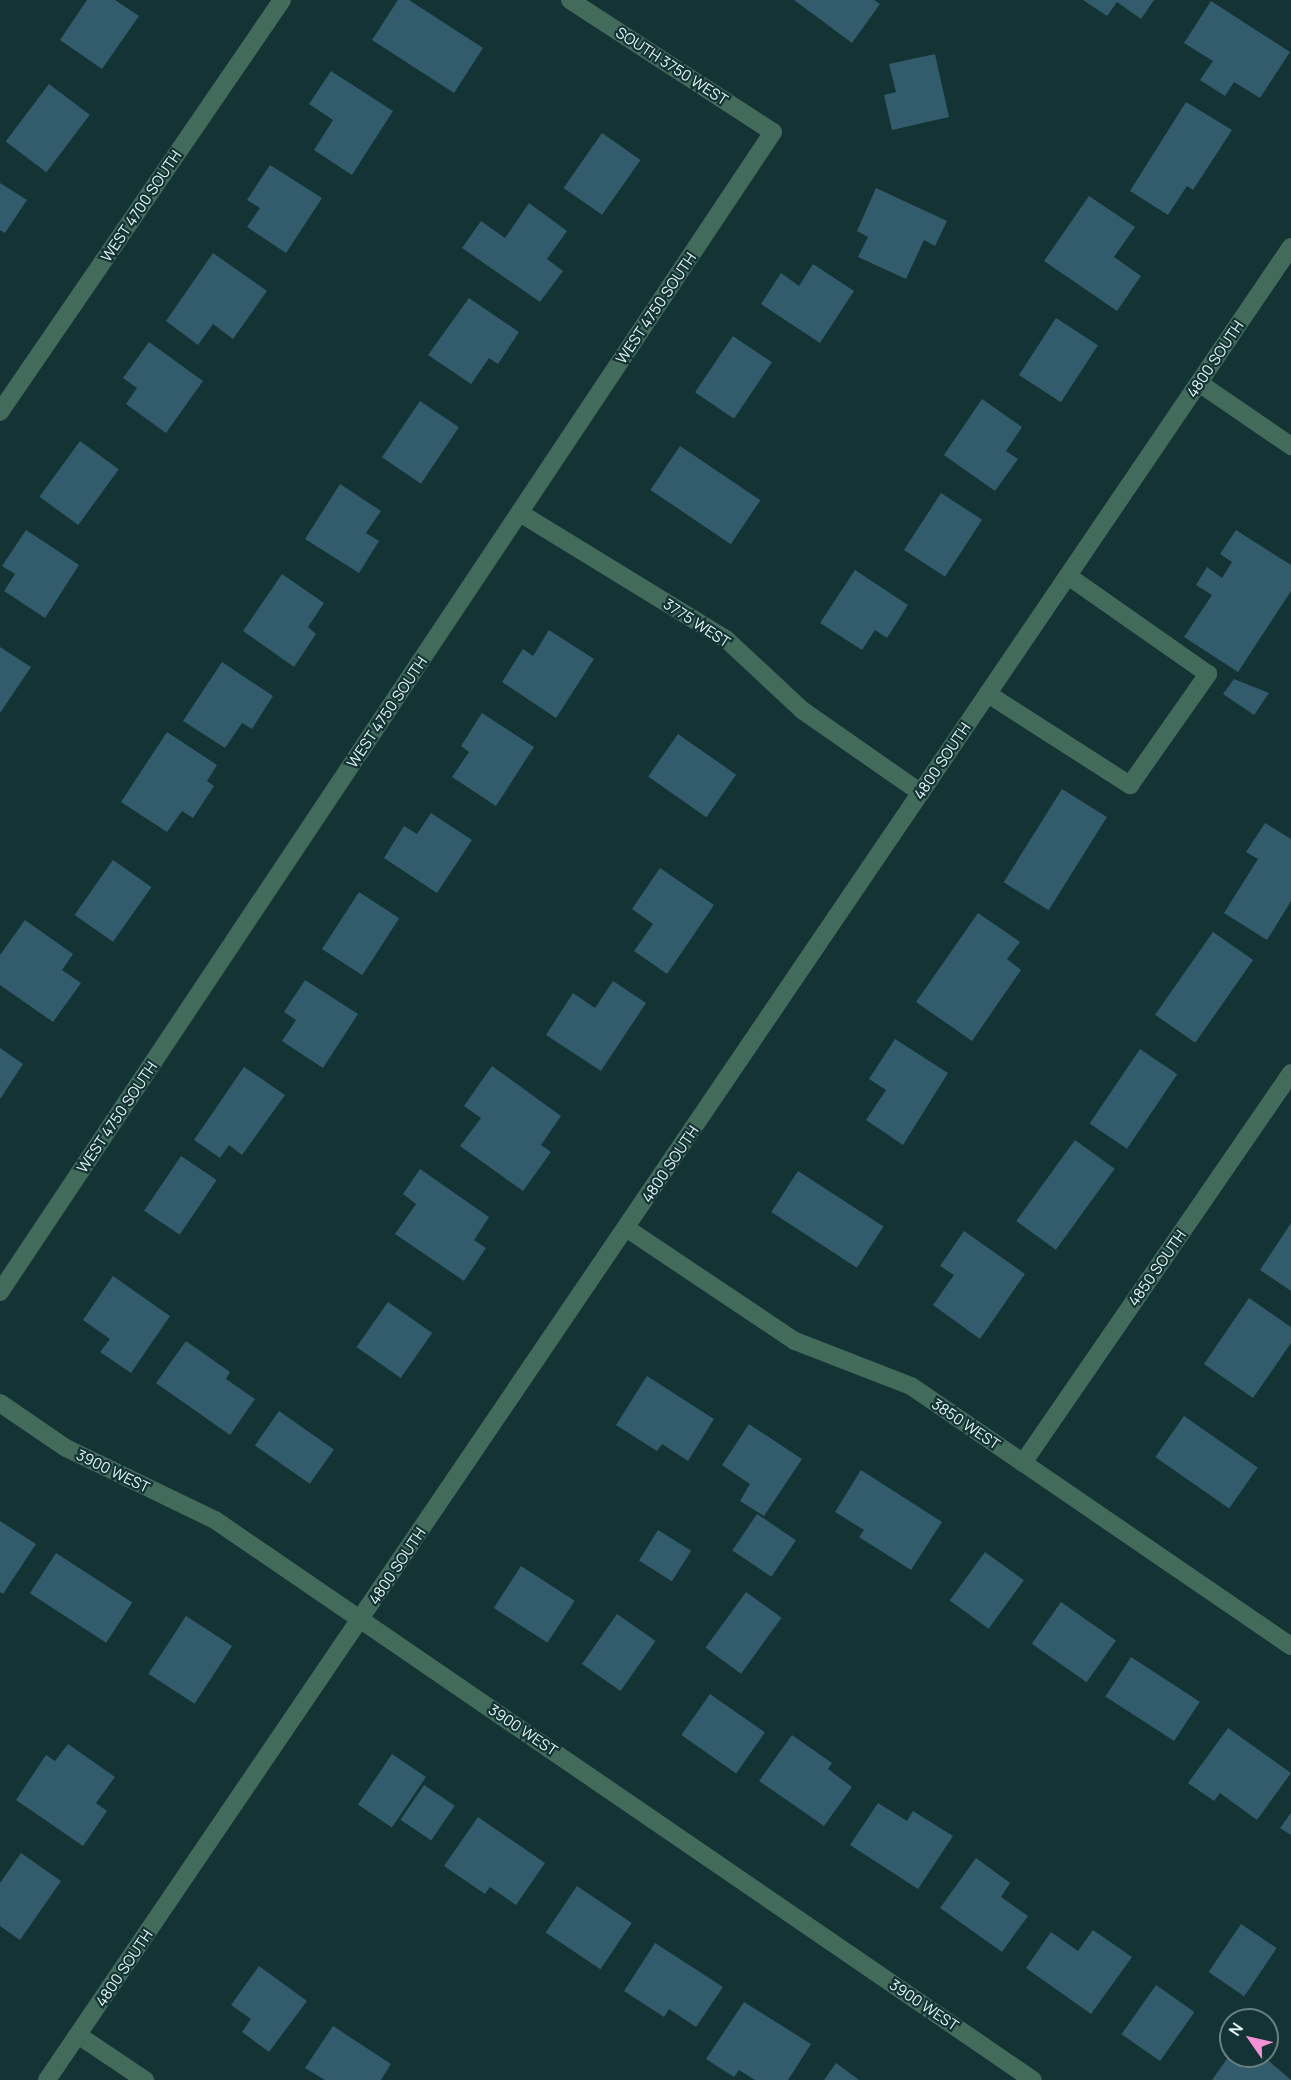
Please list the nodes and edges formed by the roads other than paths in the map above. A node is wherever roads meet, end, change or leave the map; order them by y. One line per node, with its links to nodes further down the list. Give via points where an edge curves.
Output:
1 (282, 0): 6 (street, WEST 4700 SOUTH)
2 (570, 0): 3 (street, SOUTH 3750 WEST)
3 (773, 132): 8 (street, WEST 4750 SOUTH)
4 (1291, 247): 5 (street, 4800 SOUTH)
5 (1199, 383): 7 (street); 9 (street, 4800 SOUTH)
6 (0, 412)
7 (1291, 446)
8 (520, 513): 11 (street, 3775 WEST, via 727,640 802,710); 14 (street, WEST 4750 SOUTH)
9 (1068, 576): 10 (street, 4800 SOUTH); 10 (street, via 1208,674 1130,785)
10 (988, 694): 11 (street, 4800 SOUTH)
11 (921, 793): 13 (street, 4800 SOUTH)
12 (1291, 1073): 16 (street, 4850 SOUTH)
13 (626, 1228): 16 (street, 3850 WEST, via 795,1341 911,1386); 17 (street, 4800 SOUTH)
14 (0, 1292)
15 (0, 1403): 17 (street, 3900 WEST, via 66,1448 215,1520)
16 (1023, 1463): 18 (street, 3850 WEST)
17 (361, 1619): 19 (street, 4800 SOUTH); 22 (street, 3900 WEST)
18 (1291, 1646)
19 (78, 2035): 20 (street, 4800 SOUTH); 21 (street)
20 (47, 2080)
21 (145, 2080)
22 (1033, 2080)

